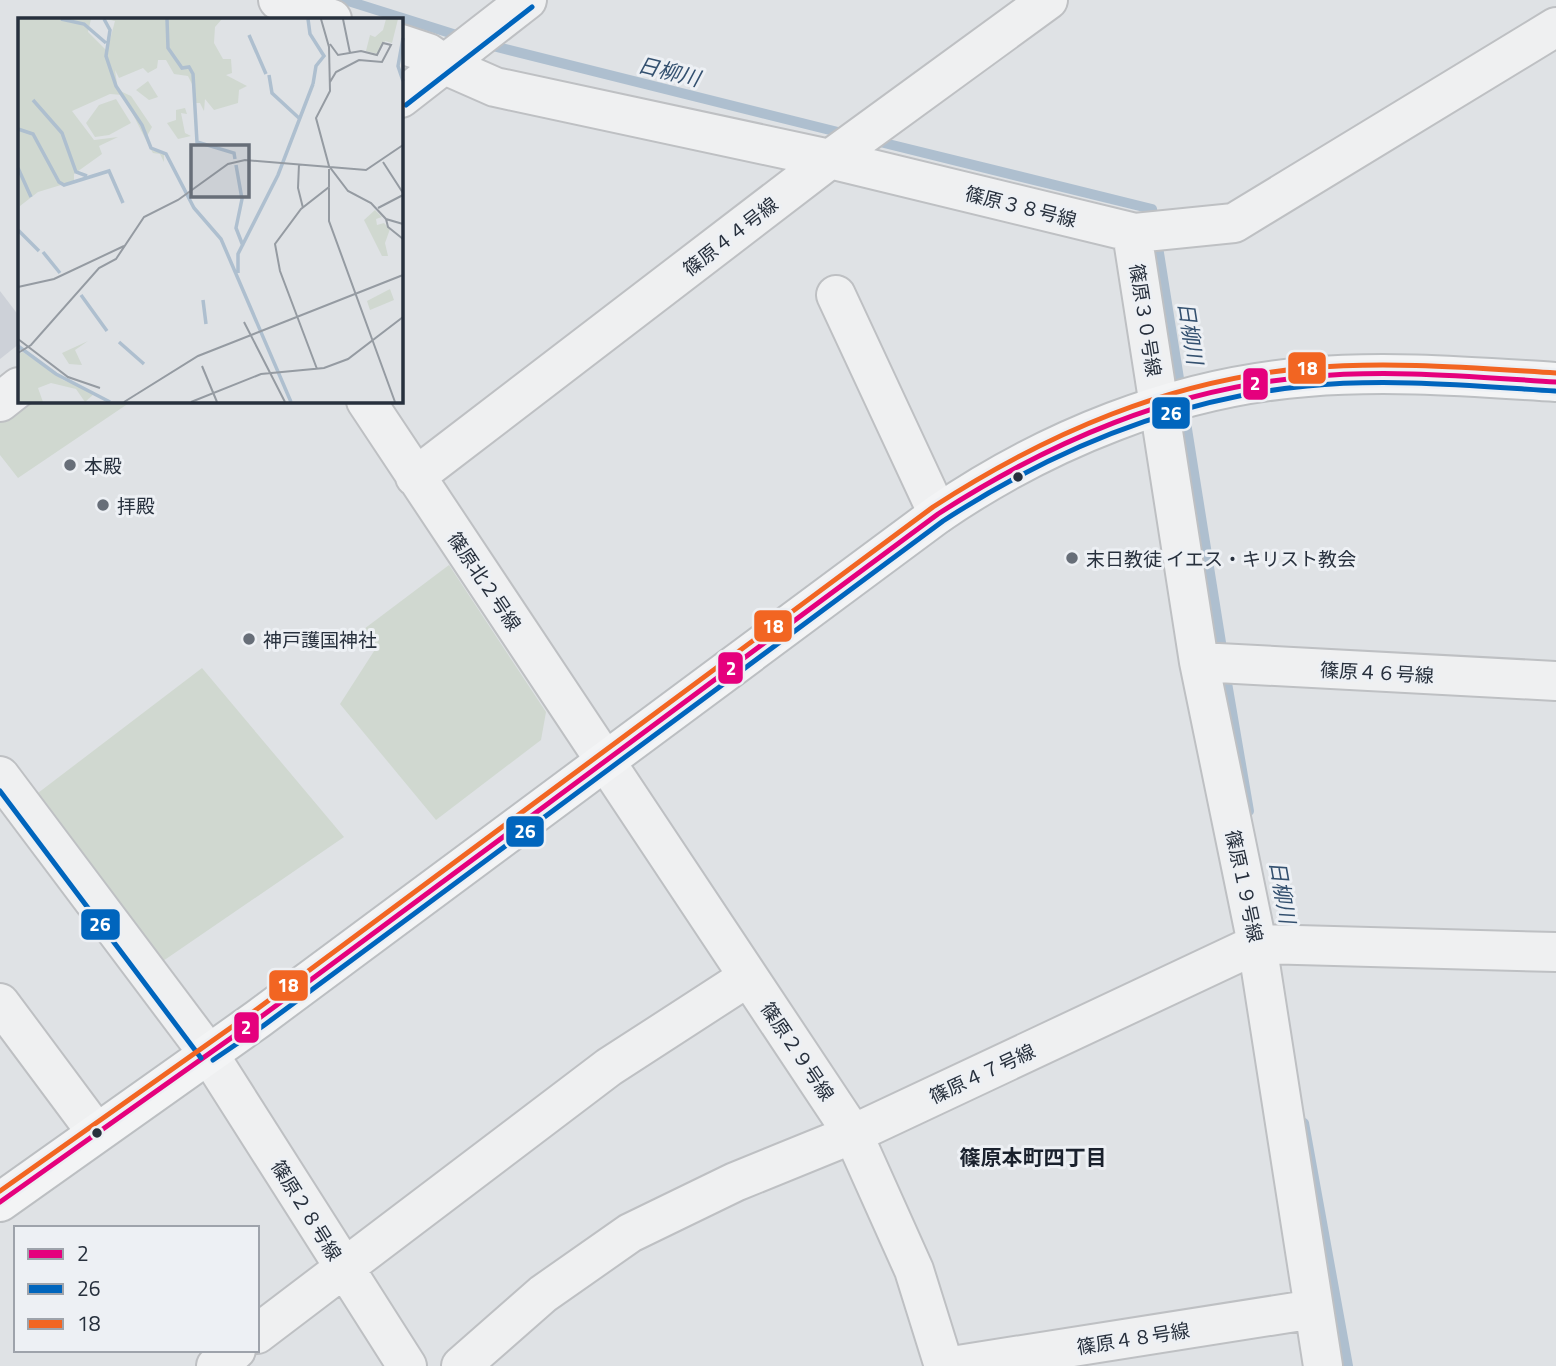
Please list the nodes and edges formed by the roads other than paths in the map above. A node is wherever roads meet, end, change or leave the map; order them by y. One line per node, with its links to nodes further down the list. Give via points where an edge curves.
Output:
1 (278, 0): 4 (street)
2 (527, 0): 7 (street)
3 (1048, 0): 9 (street, 篠原４４号線)
4 (329, 18)
5 (1556, 27): 10 (street, 篠原３８号線, via 1234,223)
6 (402, 44): 7 (street, 篠原３８号線)
7 (450, 61): 8 (street); 9 (street, 篠原３８号線, via 495,87)
8 (402, 97)
9 (834, 156): 10 (street, 篠原３８号線); 17 (street, 篠原４４号線)
10 (1133, 233): 16 (street, 篠原３０号線)
11 (836, 295): 18 (street)
12 (1556, 382): 16 (main road, via 1391,374 1306,377 1223,390)
13 (18, 388): 14 (street)
14 (0, 402)
15 (367, 402): 17 (street, 篠原北２号線)
16 (1160, 407): 18 (main road, via 1054,446 984,482); 19 (street, 篠原１９号線)
17 (415, 477): 21 (street, 篠原北２号線)
18 (938, 514): 21 (main road)
19 (1200, 662): 20 (street, 篠原４６号線); 23 (street, 篠原１９号線)
20 (1556, 681)
21 (605, 761): 25 (street, 篠原２９号線); 27 (main road)
22 (2, 781): 27 (street, 篠原２８号線)
23 (1271, 944): 24 (street, 篠原４７号線); 29 (street, 篠原４７号線); 32 (street, 篠原１９号線)
24 (1556, 952)
25 (748, 977): 29 (street, 篠原２９号線); 31 (street, via 609,1067)
26 (0, 1003): 28 (street)
27 (208, 1053): 28 (main road); 31 (street, 篠原２８号線)
28 (96, 1132): 30 (main road)
29 (853, 1133): 37 (street, 篠原４７号線, via 630,1233 543,1294); 38 (street, 篠原２９号線, via 914,1270)
30 (0, 1202)
31 (344, 1268): 33 (street); 36 (street, 篠原２８号線)
32 (1314, 1309): 39 (street, 篠原４８号線); 40 (street, 篠原１９号線)
33 (259, 1332)
34 (234, 1352): 35 (street)
35 (216, 1366)
36 (407, 1366)
37 (461, 1366)
38 (943, 1366)
39 (952, 1366)
40 (1323, 1366)

